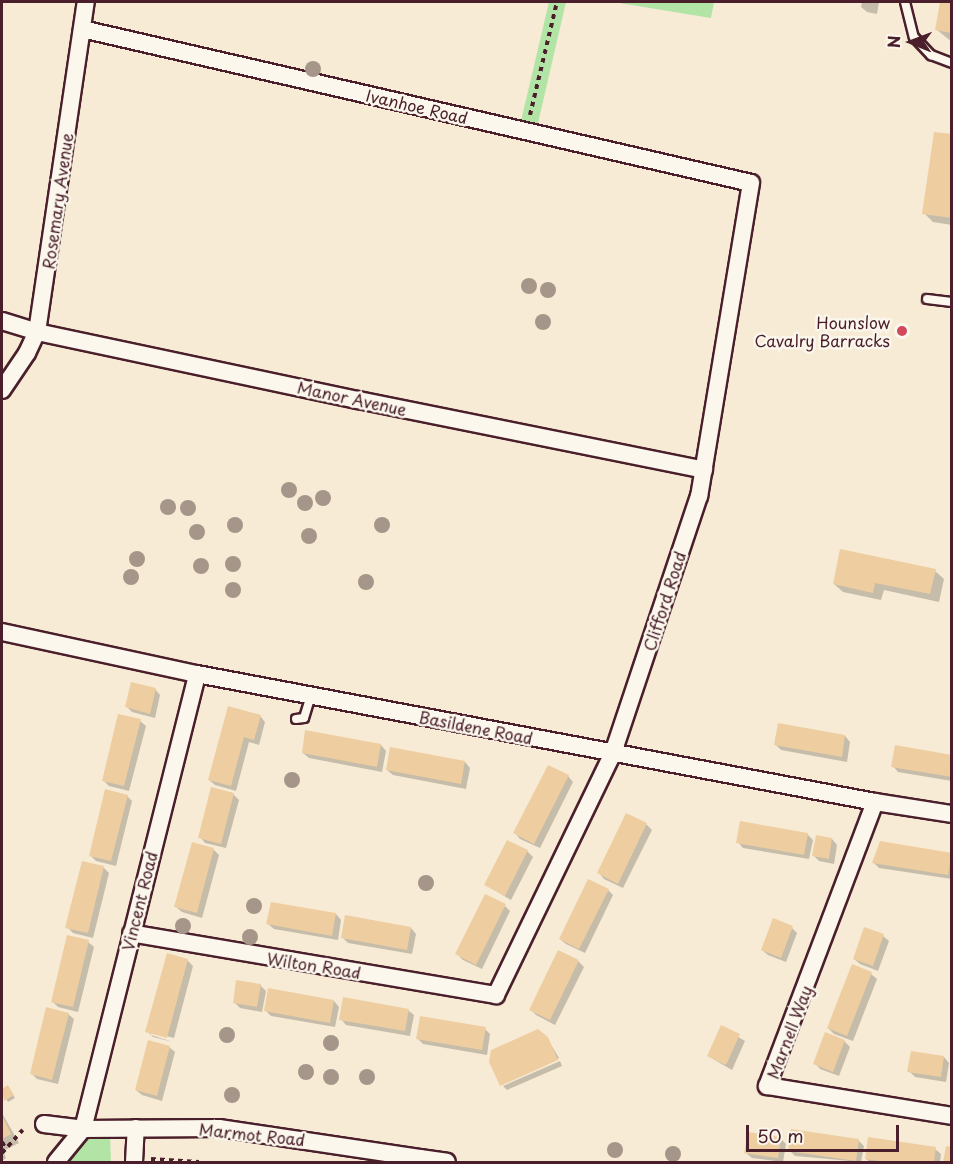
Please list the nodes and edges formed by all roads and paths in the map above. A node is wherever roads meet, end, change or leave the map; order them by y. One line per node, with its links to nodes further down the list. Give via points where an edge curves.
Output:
1 (86, 2): 4 (street, Rosemary Avenue)
2 (557, 2): 6 (path)
3 (905, 2): 5 (lane, via 914,36 931,55)
4 (82, 29): 6 (street, Ivanhoe Road); 11 (street, Rosemary Avenue)
5 (951, 63)
6 (526, 132): 7 (street, Ivanhoe Road)
7 (752, 183): 13 (street, Clifford Road)
8 (927, 298): 9 (lane)
9 (951, 302)
10 (2, 321): 11 (street, Manor Avenue)
11 (37, 332): 12 (street, Rosemary Avenue); 13 (street, Manor Avenue)
12 (2, 390)
13 (704, 470): 18 (street, Clifford Road, via 699,496)
14 (2, 632): 15 (street, Basildene Road)
15 (197, 674): 16 (street, Basildene Road); 21 (street, Vincent Road)
16 (311, 695): 17 (lane, via 304,718); 18 (street, Basildene Road)
17 (296, 719)
18 (613, 753): 19 (street, Basildene Road); 22 (street, Clifford Road)
19 (875, 802): 20 (street, Basildene Road); 23 (street, Marnell Way, via 767,1086)
20 (951, 814)
21 (131, 933): 22 (street, Wilton Road); 26 (street, Vincent Road)
22 (496, 995)
23 (951, 1116)
24 (44, 1124): 26 (street, Marmot Road)
25 (136, 1128): 26 (street, Marmot Road); 31 (street); 32 (street, Marmot Road, via 219,1128)
26 (83, 1129): 33 (street)
27 (23, 1130): 29 (path)
28 (2, 1142): 29 (path)
29 (6, 1149): 30 (path)
30 (2, 1153)
31 (134, 1160): 34 (path)
32 (420, 1160): 35 (street, Marmot Road)
33 (56, 1162)
34 (199, 1162)
35 (447, 1162)

